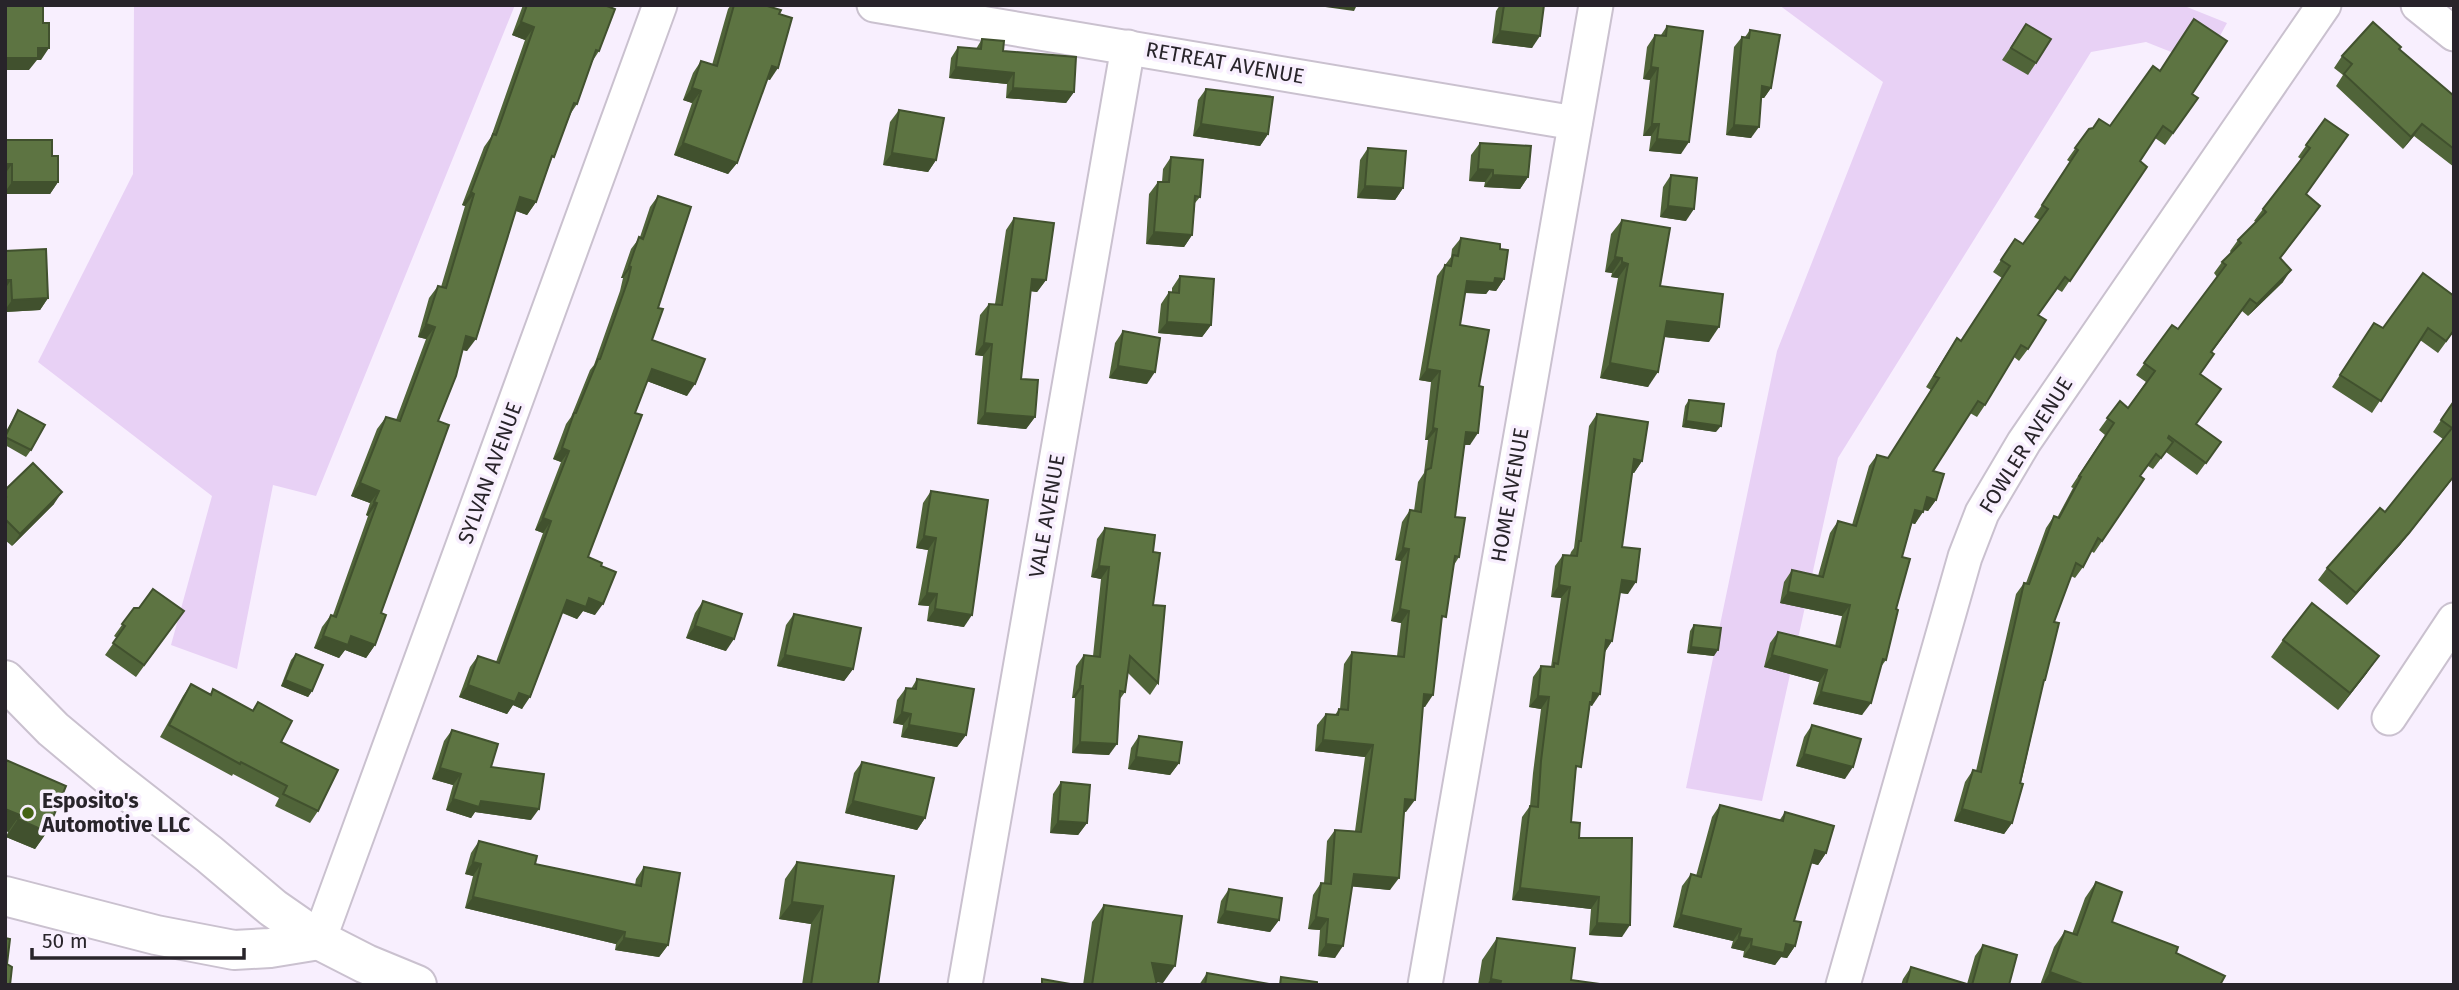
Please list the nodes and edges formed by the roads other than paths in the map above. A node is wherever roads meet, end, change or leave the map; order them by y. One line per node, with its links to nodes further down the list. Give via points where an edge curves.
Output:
1 (660, 5): 13 (street, SYLVAN AVENUE)
2 (874, 5): 7 (street, RETREAT AVENUE)
3 (1595, 5): 8 (street, HOME AVENUE)
4 (2324, 5): 17 (street, FOWLER AVENUE, via 2024,442 1982,513 1965,556)
5 (2418, 5): 6 (street)
6 (2454, 34)
7 (1128, 47): 8 (street, RETREAT AVENUE); 15 (street, VALE AVENUE)
8 (1575, 123): 16 (street, HOME AVENUE)
9 (2454, 620): 11 (street)
10 (5, 680): 13 (main road, via 108,775)
11 (2389, 718)
12 (5, 896): 13 (main road, via 234,950)
13 (319, 940): 14 (main road)
14 (417, 985)
15 (965, 985)
16 (1426, 985)
17 (1843, 985)

